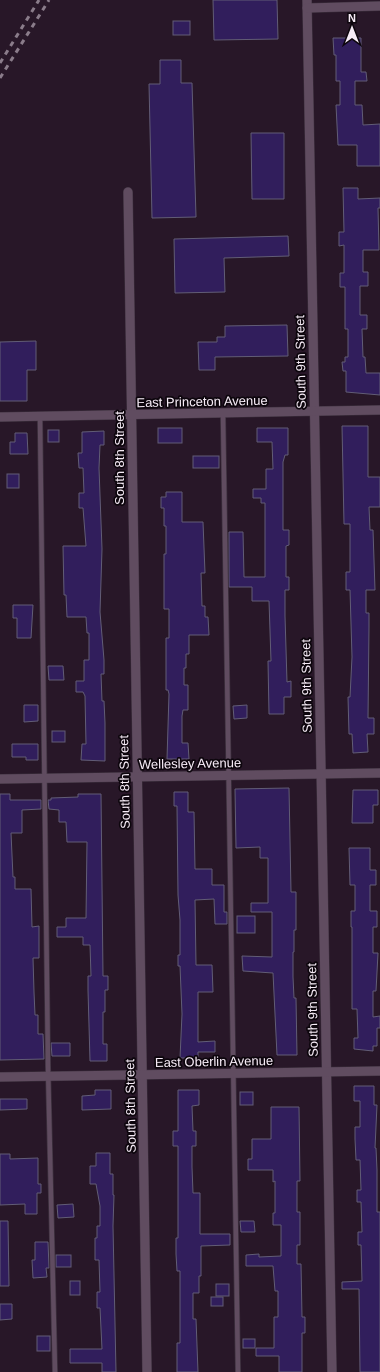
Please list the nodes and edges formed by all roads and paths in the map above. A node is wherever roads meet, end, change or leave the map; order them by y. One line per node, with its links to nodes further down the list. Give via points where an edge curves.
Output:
1 (307, 4): 2 (street); 5 (street, South 9th Street)
2 (380, 6)
3 (128, 192): 7 (street, South 8th Street)
4 (380, 410): 5 (street, East Princeton Avenue)
5 (314, 412): 6 (street, East Princeton Avenue); 11 (street, South 9th Street)
6 (223, 414): 7 (street, East Princeton Avenue); 12 (lane)
7 (131, 416): 9 (street, East Princeton Avenue); 13 (street, South 8th Street)
8 (0, 417): 9 (street, East Princeton Avenue)
9 (40, 417): 15 (lane)
10 (380, 773): 11 (street, Wellesley Avenue)
11 (321, 774): 12 (street, Wellesley Avenue); 17 (street, South 9th Street)
12 (230, 776): 13 (street, Wellesley Avenue); 18 (lane)
13 (137, 777): 15 (street, Wellesley Avenue); 19 (street, South 8th Street)
14 (0, 779): 15 (street, Wellesley Avenue)
15 (45, 779): 20 (lane)
16 (380, 1071): 17 (street, East Oberlin Avenue)
17 (326, 1072): 18 (street, East Oberlin Avenue); 25 (street, South 9th Street)
18 (233, 1074): 19 (street, East Oberlin Avenue); 24 (lane)
19 (142, 1075): 20 (street, East Oberlin Avenue); 23 (street, South 8th Street)
20 (49, 1076): 21 (street, East Oberlin Avenue); 22 (lane)
21 (0, 1077)
22 (55, 1372)
23 (147, 1372)
24 (238, 1372)
25 (332, 1372)

